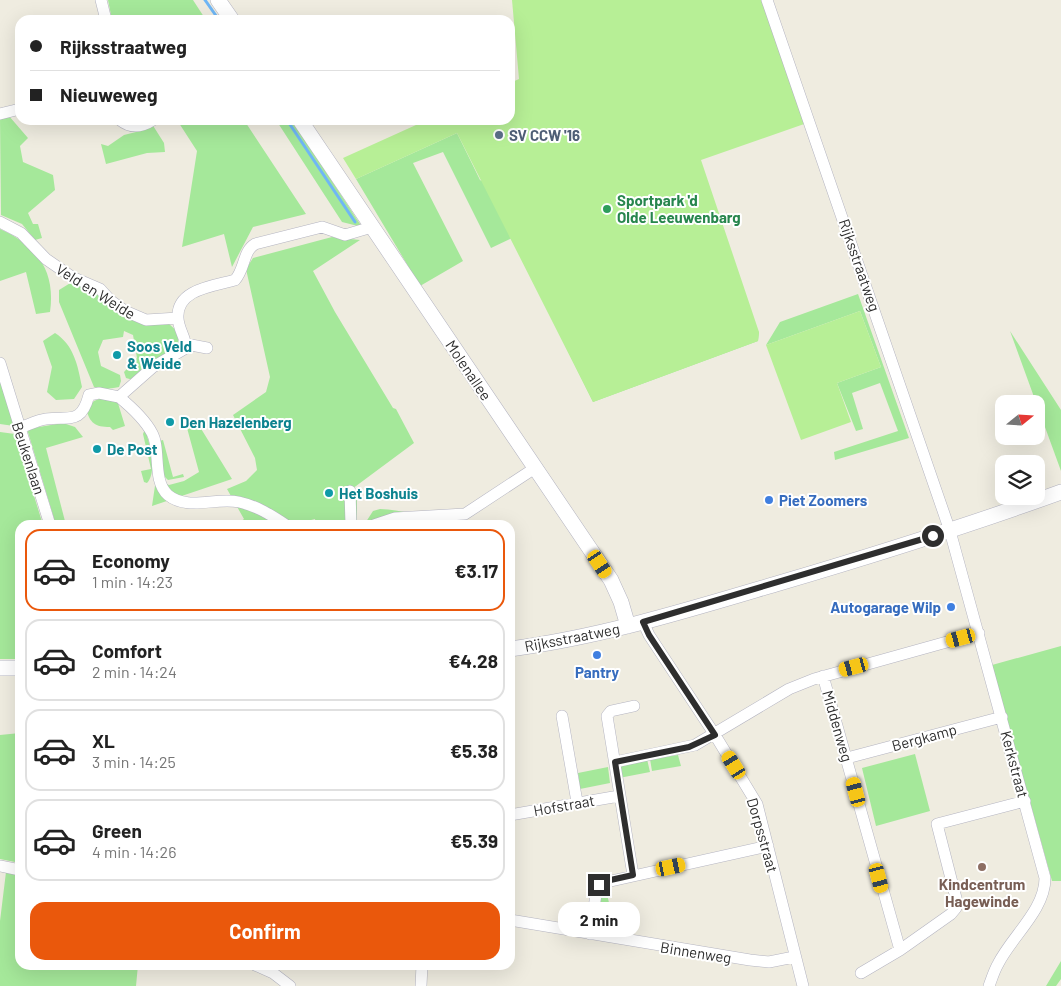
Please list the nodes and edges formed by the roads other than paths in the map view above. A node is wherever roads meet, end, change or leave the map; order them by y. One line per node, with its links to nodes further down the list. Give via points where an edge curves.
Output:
1 (102, 0): 4 (street)
2 (218, 0): 5 (main road)
3 (767, 0): 26 (street, Rijksstraatweg)
4 (105, 15)
5 (228, 15)
6 (15, 110): 7 (street)
7 (0, 114)
8 (303, 125): 10 (main road, Molenallee)
9 (0, 222): 11 (street, Veld en Weide, via 21,233 46,259 72,277 100,289 124,311 146,320)
10 (372, 228): 11 (street, via 346,235 322,227 255,244 248,250 244,266 235,280 182,300 178,305); 19 (main road, Molenallee)
11 (178, 318): 12 (street)
12 (186, 344): 13 (street); 15 (street, via 181,352 153,366)
13 (207, 348)
14 (0, 362): 18 (street, Beukenlaan)
15 (139, 381): 16 (street); 17 (street, via 134,398)
16 (119, 396): 17 (street); 18 (street, via 89,395 80,415 74,419 46,419)
17 (138, 414): 23 (street, via 157,433 161,483 169,495 183,502 219,499 238,502 264,510)
18 (19, 428): 22 (street, Beukenlaan)
19 (536, 468): 25 (street, via 465,514); 28 (main road, Molenallee, via 611,580)
20 (350, 491): 24 (street)
21 (1061, 492): 26 (main road, Rijksstraatweg)
22 (48, 520)
23 (279, 520)
24 (351, 520)
25 (389, 520)
26 (950, 531): 27 (main road, Rijksstraatweg); 29 (street, Kerkstraat)
27 (643, 622): 28 (main road, Rijksstraatweg); 37 (street, Dorpsstraat)
28 (628, 626): 30 (main road, Rijksstraatweg)
29 (979, 633): 33 (street); 36 (street, Kerkstraat)
30 (515, 648)
31 (0, 668): 32 (main road)
32 (15, 668)
33 (824, 676): 37 (street, via 789,689); 38 (street, Middenweg)
34 (634, 706): 39 (street, via 611,711 607,716)
35 (562, 716): 42 (street)
36 (1002, 717): 38 (street, Bergkamp); 41 (street, Kerkstraat)
37 (715, 735): 39 (street, via 689,747); 44 (street, Dorpsstraat, via 757,804)
38 (846, 758): 50 (street, Middenweg)
39 (615, 762): 40 (street)
40 (619, 796): 42 (street, Hofstraat); 47 (street)
41 (1024, 801): 50 (street, via 937,824 956,908); 58 (street, Kerkstraat, via 1045,878 1044,890 998,963)
42 (577, 802): 43 (street, Hofstraat)
43 (515, 814)
44 (768, 846): 47 (street); 51 (street, Dorpsstraat)
45 (0, 866): 46 (street)
46 (15, 869)
47 (633, 875): 49 (street, via 599,885)
48 (515, 921): 49 (street, Binnenweg)
49 (590, 934): 51 (street, Binnenweg, via 750,960 769,962)
50 (900, 950): 54 (street)
51 (794, 957): 57 (street, Dorpsstraat)
52 (266, 970): 55 (street)
53 (422, 970): 56 (street)
54 (860, 973)
55 (290, 986)
56 (421, 986)
57 (803, 986)
58 (989, 986)

